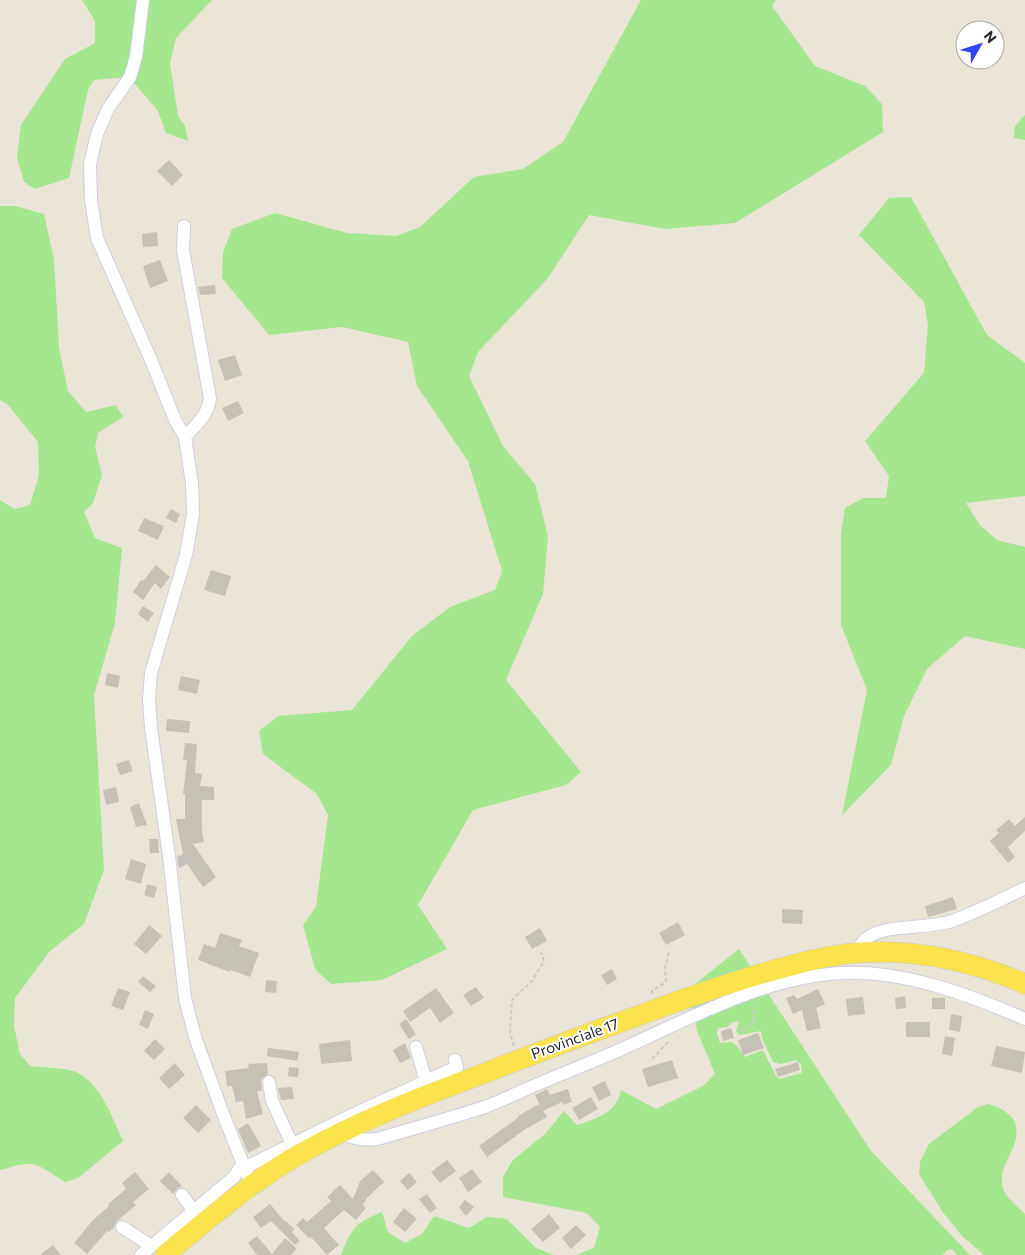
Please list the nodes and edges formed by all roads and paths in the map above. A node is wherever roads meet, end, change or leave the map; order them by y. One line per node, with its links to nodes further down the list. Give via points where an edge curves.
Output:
1 (143, 0): 3 (street, via 136,57 130,77 108,109 97,134 90,164 91,200 97,238 175,420)
2 (184, 226): 3 (street, via 184,250 210,398 203,418)
3 (186, 437): 20 (street, via 193,514 186,555 151,673 151,728 185,998 196,1037)
4 (1025, 888): 7 (street, via 951,921 875,933 865,939)
5 (669, 951): 10 (path, via 666,982 652,991)
6 (541, 952): 15 (path, via 544,961 537,976 512,1000 510,1033)
7 (855, 953): 8 (main road, Provinciale 17, via 889,952 956,961); 10 (main road, Provinciale 17, via 821,958 752,976)
8 (1025, 984)
9 (750, 993): 11 (street, via 817,976 864,973 937,987 989,1003); 12 (path, via 755,1007 753,1023); 18 (street, via 484,1107 377,1139 365,1141)
10 (652, 1010): 15 (main road, Provinciale 17)
11 (1025, 1019)
12 (739, 1032)
13 (416, 1047): 17 (street)
14 (455, 1060): 17 (street, via 457,1067)
15 (518, 1060): 18 (main road, Provinciale 17)
16 (269, 1082): 19 (street, via 272,1101)
17 (426, 1082): 19 (street)
18 (340, 1132): 20 (main road, Provinciale 17, via 298,1155)
19 (292, 1144): 20 (street)
20 (246, 1172): 22 (street, via 234,1177); 24 (main road, Provinciale 17)
21 (182, 1195): 22 (street)
22 (193, 1210): 24 (street)
23 (122, 1227): 24 (street)
24 (158, 1250): 25 (street)
25 (141, 1255)

